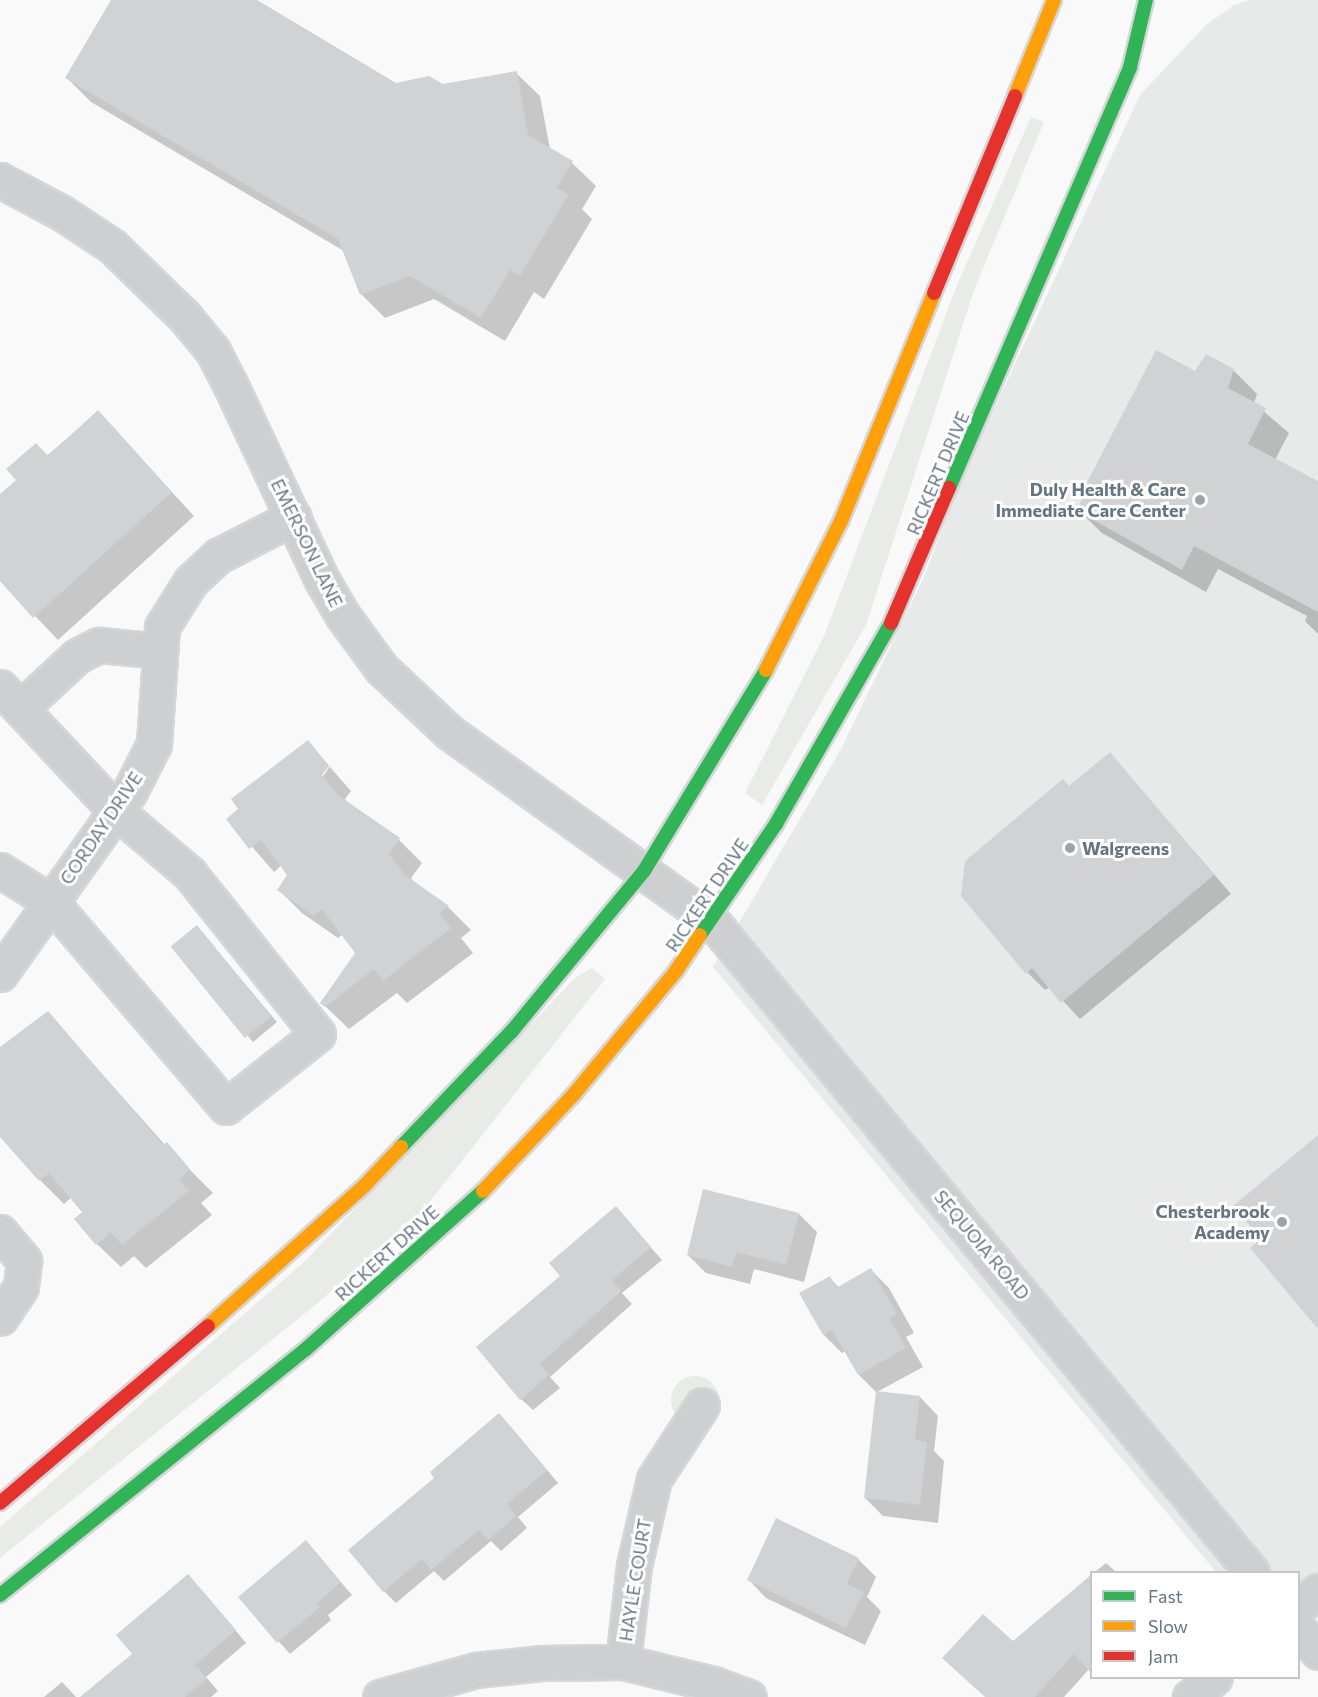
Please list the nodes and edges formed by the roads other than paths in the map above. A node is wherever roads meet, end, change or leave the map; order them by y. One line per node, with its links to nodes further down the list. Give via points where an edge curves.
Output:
1 (1054, 0): 9 (street, via 841,521 791,624 736,723)
2 (1146, 0): 11 (street, RICKERT DRIVE, via 1130,67 906,591 879,646 776,824)
3 (0, 180): 4 (street, EMERSON LANE, via 63,213 112,246 185,317 213,351)
4 (294, 517): 5 (street, CORDAY DRIVE, via 218,556 191,581 162,627); 9 (street, EMERSON LANE, via 343,616 382,669 423,710)
5 (159, 651): 6 (street, via 99,645); 7 (street, CORDAY DRIVE, via 154,744)
6 (10, 697): 7 (street)
7 (116, 811): 10 (street, CORDAY DRIVE); 10 (street, via 189,873 318,1034 226,1107)
8 (0, 870): 10 (street)
9 (644, 871): 11 (street, EMERSON LANE); 16 (street, via 512,1031 366,1184 258,1284)
10 (51, 902): 12 (street, CORDAY DRIVE)
11 (711, 920): 17 (street, SEQUOIA ROAD); 19 (street, RICKERT DRIVE, via 653,1002 489,1186 304,1350)
12 (0, 974)
13 (0, 1232): 14 (street, via 24,1261 21,1287)
14 (0, 1318)
15 (702, 1405): 23 (street, HAYLE COURT, via 654,1479 634,1566)
16 (0, 1503)
17 (1251, 1571)
18 (1318, 1591): 20 (street)
19 (0, 1595)
20 (1300, 1606)
21 (1300, 1629): 22 (street)
22 (1318, 1652)
23 (623, 1662): 25 (street, via 541,1663 476,1670); 26 (street)
24 (1212, 1679): 27 (street)
25 (380, 1697)
26 (749, 1697)
27 (1190, 1697)

